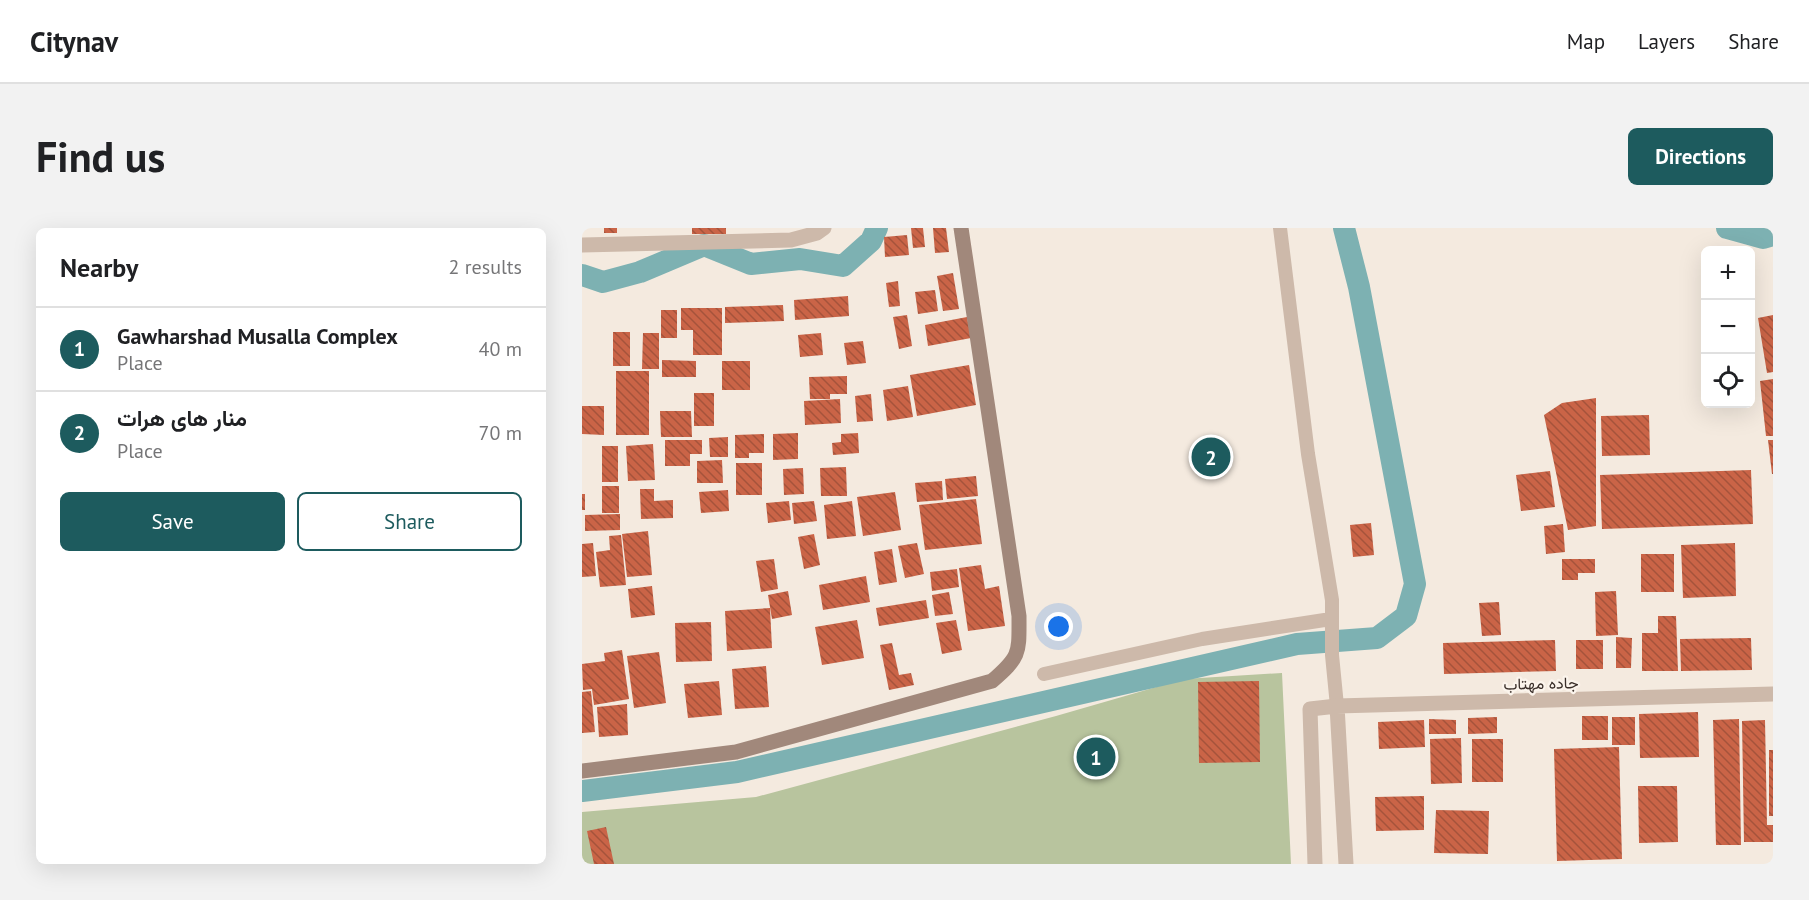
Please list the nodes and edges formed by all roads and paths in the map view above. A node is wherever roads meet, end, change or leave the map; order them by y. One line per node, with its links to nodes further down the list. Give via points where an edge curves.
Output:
1 (824, 228): 4 (street, via 791,240)
2 (962, 228): 9 (main road, via 1019,616 1019,648 1011,664 992,681 736,752)
3 (1280, 228): 5 (lane, via 1308,454 1332,600)
4 (582, 245)
5 (1331, 619): 6 (lane, via 1202,639); 8 (lane)
6 (1044, 675)
7 (1773, 694): 8 (street, جاده مهتاب)
8 (1337, 706): 10 (street, جاده مهتاب, via 1310,709); 11 (street)
9 (582, 771)
10 (1316, 864)
11 (1346, 864)

